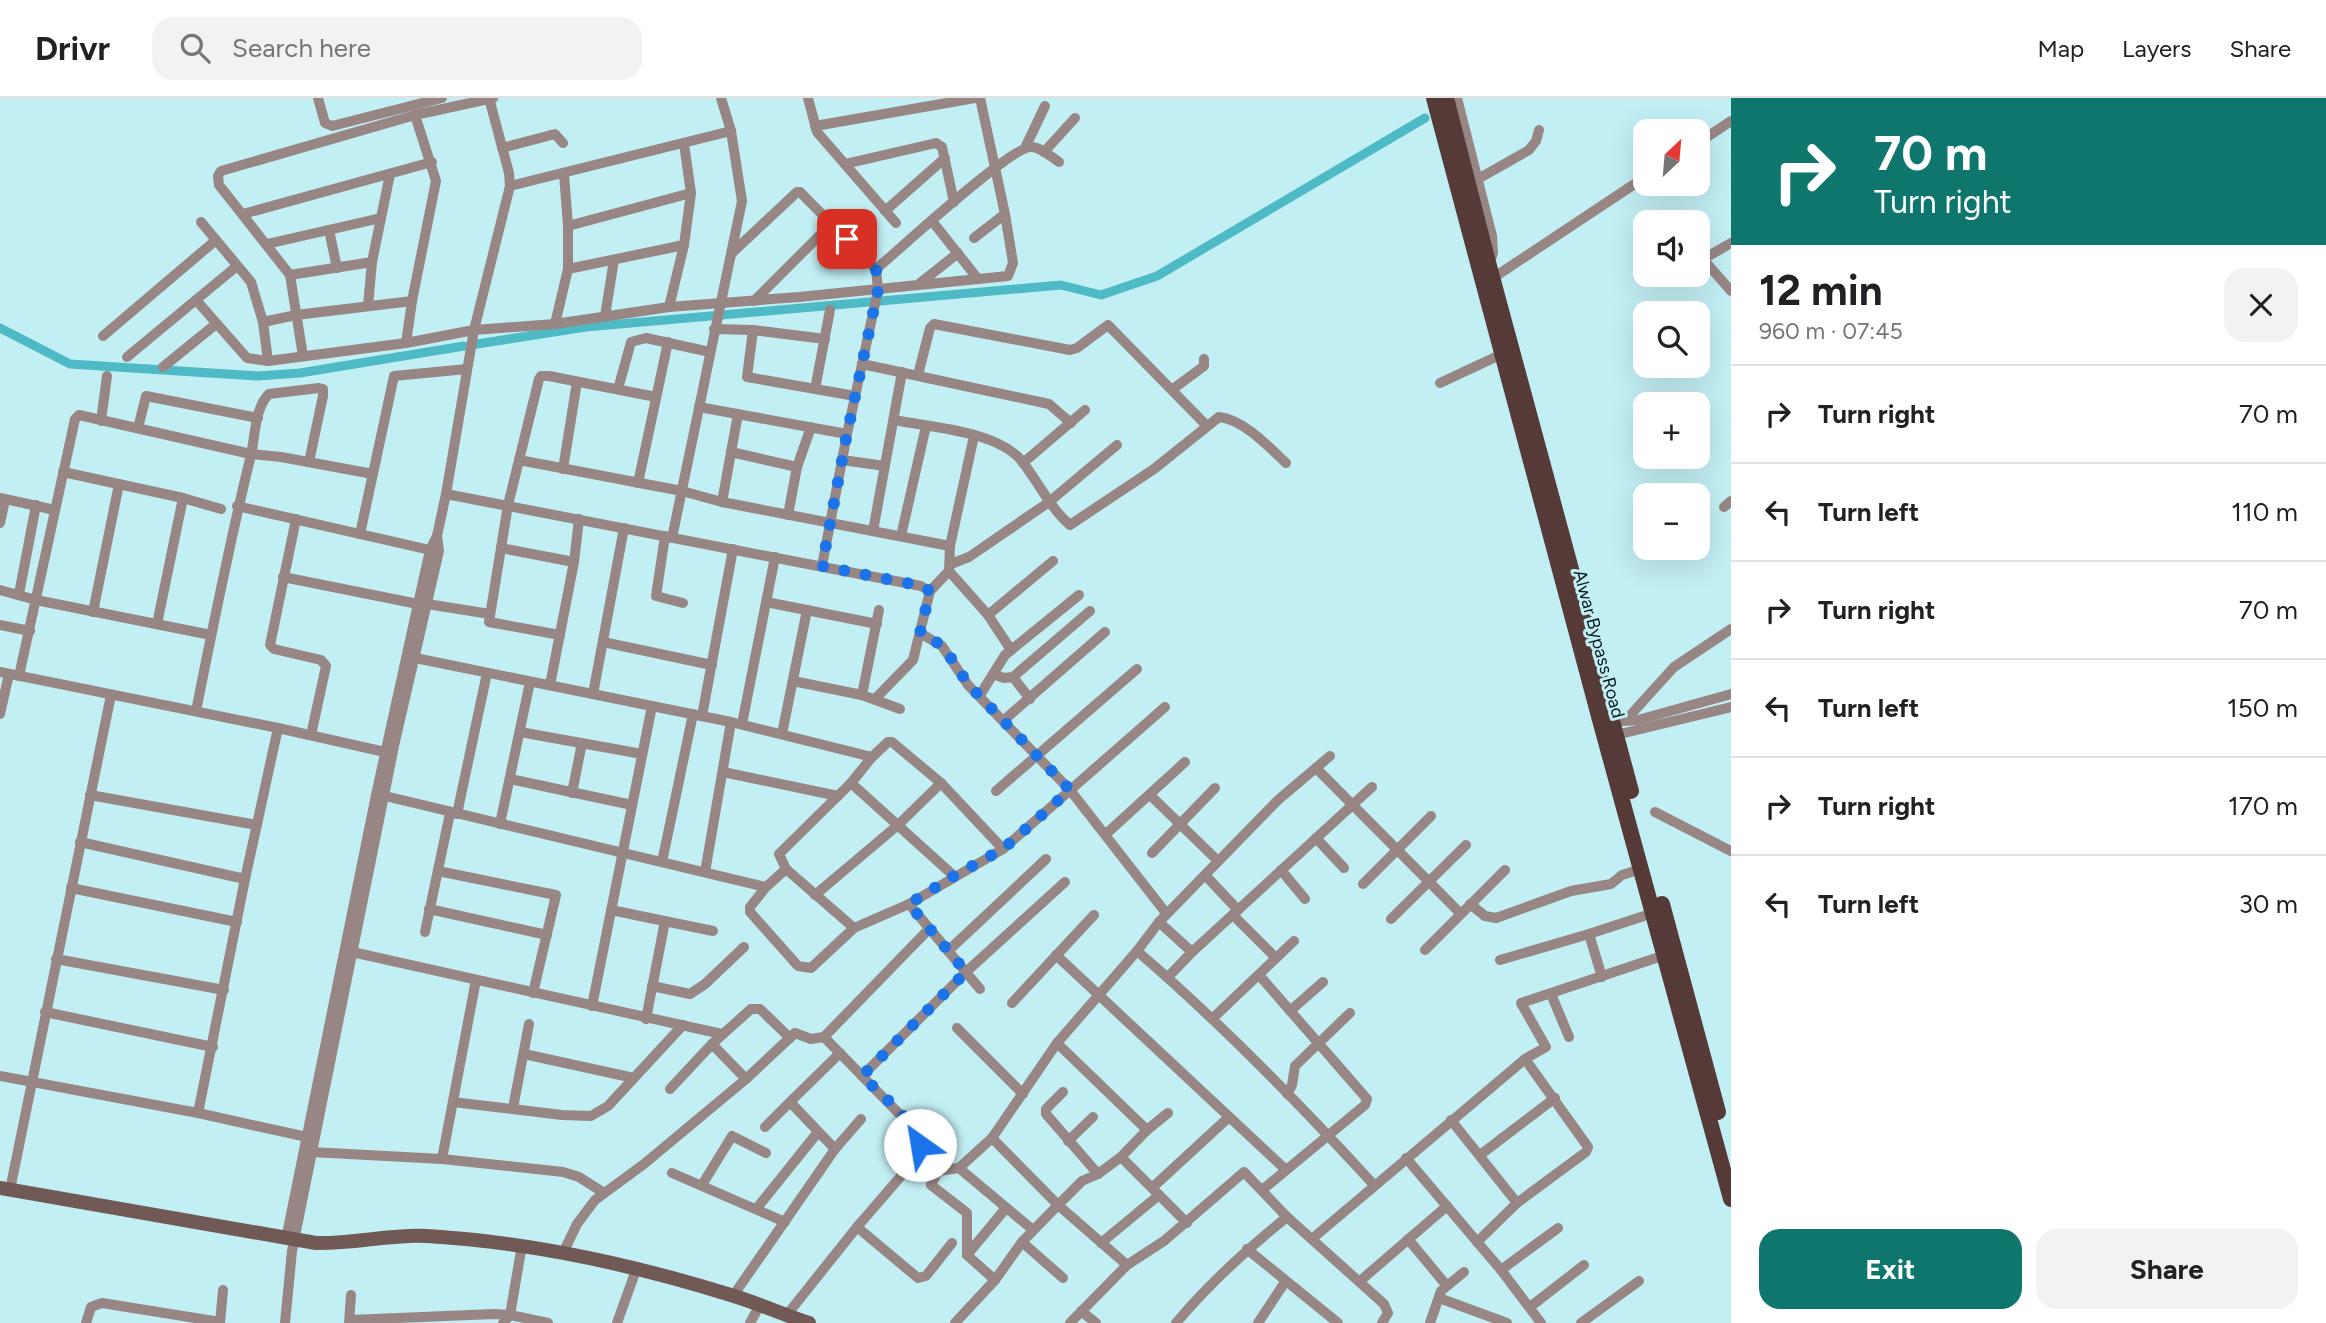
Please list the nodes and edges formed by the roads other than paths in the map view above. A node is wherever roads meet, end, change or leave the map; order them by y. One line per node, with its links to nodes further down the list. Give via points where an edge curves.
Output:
1 (318, 98): 12 (street, via 325,123 332,126)
2 (389, 98): 12 (street)
3 (442, 98): 12 (street)
4 (490, 98): 13 (street); 22 (street)
5 (724, 98): 18 (street)
6 (808, 98): 16 (street)
7 (978, 98): 16 (street); 29 (street)
8 (1434, 98): 87 (main road, Alwar Bypass Road)
9 (1446, 98): 62 (main road, Alwar Bypass Road)
10 (1457, 98): 32 (street)
11 (1045, 106): 23 (street)
12 (392, 111)
13 (415, 115): 26 (street); 38 (street, via 221,171 219,185)
14 (1075, 118): 24 (street)
15 (1731, 121): 19 (street)
16 (815, 126): 28 (street)
17 (1539, 130): 32 (street, via 1529,150)
18 (731, 131): 21 (street); 52 (street, via 742,201)
19 (1710, 135)
20 (562, 143): 22 (street, via 555,134)
21 (684, 144): 31 (street); 35 (street)
22 (502, 148): 34 (street)
23 (1026, 148): 24 (street); 29 (street)
24 (1044, 152): 27 (street)
25 (945, 158): 28 (street, via 936,143); 36 (street); 37 (street)
26 (432, 162): 30 (street); 69 (street, via 436,181)
27 (1059, 162)
28 (845, 164): 37 (street)
29 (994, 168): 36 (street); 39 (street)
30 (390, 174): 38 (street); 40 (street)
31 (564, 174): 34 (street); 45 (street)
32 (1478, 179): 62 (street, via 1492,236)
33 (1633, 184): 62 (street)
34 (510, 186): 80 (street)
35 (691, 193): 45 (street); 51 (street)
36 (954, 202): 41 (street)
37 (885, 211): 44 (street)
38 (243, 214): 50 (street)
39 (1005, 214): 47 (street); 64 (street, via 1013,263 1008,275)
40 (381, 218): 46 (street); 56 (street)
41 (932, 221): 53 (street); 60 (street)
42 (201, 222): 48 (street)
43 (832, 223): 52 (street, via 797,192); 60 (street); 70 (street)
44 (896, 223)
45 (568, 226): 59 (street)
46 (329, 230): 50 (street); 58 (street)
47 (974, 238)
48 (216, 240): 57 (street); 82 (street)
49 (1731, 243): 54 (street)
50 (267, 244): 63 (street)
51 (684, 245): 55 (street); 72 (street)
52 (732, 253): 76 (street)
53 (958, 253): 64 (street); 65 (street)
54 (1710, 255)
55 (614, 260): 59 (street); 75 (street)
56 (372, 262): 58 (street); 71 (street)
57 (237, 266): 68 (street); 77 (street, via 251,282)
58 (337, 268): 63 (street)
59 (568, 269): 79 (street)
60 (876, 269): 67 (street)
61 (1710, 271): 66 (street)
62 (1491, 272): 218 (main road, Alwar Bypass Road)
63 (290, 275): 74 (street)
64 (978, 279): 65 (street)
65 (918, 285): 67 (street)
66 (1731, 291)
67 (877, 295): 70 (street); 92 (street)
68 (196, 300): 78 (street); 89 (street)
69 (412, 301): 71 (street); 85 (street)
70 (754, 301): 76 (street)
71 (368, 306): 74 (street)
72 (669, 307): 75 (street); 76 (street)
73 (830, 310): 83 (street)
74 (296, 315): 77 (street); 88 (street)
75 (605, 316): 79 (street)
76 (716, 318): 81 (street); 86 (street)
77 (263, 322): 91 (street)
78 (216, 324): 91 (street, via 247,358); 93 (street)
79 (555, 324): 80 (street)
80 (474, 330): 85 (street); 94 (street)
81 (753, 330): 83 (street); 101 (street, via 747,377)
82 (103, 336)
83 (825, 339): 101 (street)
84 (668, 342): 86 (street); 103 (street, via 646,338 631,342); 106 (street)
85 (406, 343): 88 (street)
86 (710, 352): 107 (street)
87 (1502, 354): 100 (street); 271 (main road, Alwar Bypass Road)
88 (303, 356): 91 (street)
89 (127, 357)
90 (1203, 359): 102 (street, via 1204,366)
91 (268, 361)
92 (862, 363): 95 (street); 105 (street)
93 (163, 367)
94 (467, 369): 132 (street, via 394,376); 136 (street)
95 (902, 372): 96 (street); 111 (street)
96 (918, 375): 102 (street, via 934,324 1070,350 1108,325); 113 (street, via 1049,404)
97 (107, 376): 112 (street)
98 (148, 382): 104 (street)
99 (578, 382): 103 (street); 123 (street, via 541,376); 130 (street)
100 (1440, 383)
101 (815, 389): 105 (street)
102 (1174, 389): 115 (street)
103 (618, 390): 106 (street)
104 (146, 396): 110 (street); 117 (street)
105 (855, 396): 118 (street)
106 (656, 397): 133 (street)
107 (699, 407): 109 (street); 135 (street)
108 (1085, 410): 113 (street)
109 (738, 414): 116 (street); 121 (street)
110 (258, 418): 122 (street); 125 (street, via 269,394 323,389)
111 (894, 420): 114 (street); 128 (street)
112 (101, 421): 117 (street); 131 (street, via 79,415 75,419)
113 (1071, 423): 126 (street)
114 (926, 426): 119 (street); 155 (street)
115 (1207, 426): 127 (street, via 1219,417 1227,418 1253,433); 140 (street, via 1160,466 1073,525)
116 (811, 427): 118 (street); 129 (street)
117 (138, 428): 122 (street)
118 (847, 434): 124 (street)
119 (974, 436): 126 (street, via 1005,447); 157 (street)
120 (1117, 445): 140 (street)
121 (731, 452): 129 (street); 139 (street)
122 (251, 454): 125 (street); 143 (street)
123 (519, 460): 130 (street); 142 (street)
124 (842, 460): 128 (street); 150 (street)
125 (309, 462): 132 (street)
126 (1023, 463): 140 (street)
127 (1286, 463)
128 (885, 466): 152 (street)
129 (797, 467): 146 (street)
130 (563, 469): 133 (street)
131 (64, 472): 134 (street); 145 (street)
132 (373, 474): 153 (street)
133 (638, 483): 135 (street)
134 (119, 484): 137 (street); 178 (street)
135 (682, 491): 139 (street); 156 (street)
136 (446, 494): 142 (street); 154 (street)
137 (183, 498): 144 (street); 181 (street)
138 (3, 499): 141 (street); 149 (street)
139 (723, 502): 146 (street)
140 (1049, 502): 165 (street)
141 (36, 505): 145 (street); 169 (street)
142 (508, 505): 148 (street); 158 (street)
143 (237, 506): 147 (street); 188 (street)
144 (221, 509)
145 (55, 510): 171 (street)
146 (788, 515): 150 (street)
147 (296, 519): 153 (street); 166 (street)
148 (579, 519): 151 (street); 163 (street)
149 (0, 523)
150 (830, 523): 152 (street); 164 (street)
151 (624, 528): 156 (street); 190 (street)
152 (873, 531): 155 (street)
153 (360, 534): 160 (street)
154 (437, 536): 160 (street); 174 (street, via 439,551)
155 (901, 536): 157 (street)
156 (669, 537): 159 (street); 173 (street, via 656,596)
157 (950, 546): 165 (street)
158 (501, 548): 163 (street); 179 (street)
159 (733, 549): 161 (street); 193 (street)
160 (430, 550): 174 (street)
161 (775, 557): 164 (street); 172 (street)
162 (1052, 561): 180 (street)
163 (574, 562): 189 (street)
164 (822, 566): 168 (street)
165 (950, 568): 168 (street); 180 (street)
166 (283, 577): 174 (street); 222 (street, via 271,647 321,660 326,666)
167 (0, 590): 169 (street)
168 (930, 591): 187 (street)
169 (19, 594): 171 (street)
170 (1079, 595): 191 (street)
171 (36, 600): 178 (street); 185 (street)
172 (766, 602): 175 (street); 217 (street)
173 (683, 603)
174 (422, 604): 179 (street); 192 (street); 224 (street)
175 (807, 610): 182 (street); 200 (street)
176 (879, 610): 182 (street)
177 (1090, 611): 198 (street)
178 (93, 612): 181 (street)
179 (490, 614): 189 (street, via 489,622)
180 (988, 615): 191 (street)
181 (157, 624): 188 (street)
182 (877, 624): 205 (street)
183 (0, 625): 185 (street)
184 (1731, 629): 218 (street, via 1674,667)
185 (30, 631): 196 (street)
186 (1105, 632): 208 (street)
187 (920, 633): 206 (street, via 943,646); 207 (street, via 913,660)
188 (211, 635): 213 (street)
189 (560, 635): 201 (street)
190 (603, 642): 193 (street); 202 (street)
191 (1011, 650): 197 (street)
192 (415, 658): 195 (street); 242 (street)
193 (712, 665): 215 (street)
194 (1137, 669): 226 (street)
195 (487, 673): 199 (street); 247 (street)
196 (9, 674): 204 (street); 214 (street)
197 (993, 674): 198 (street); 206 (street)
198 (1013, 677): 208 (street)
199 (530, 681): 201 (street); 220 (street)
200 (793, 681): 205 (street); 221 (street)
201 (550, 685): 202 (street)
202 (593, 694): 209 (street)
203 (1731, 694): 218 (street)
204 (111, 695): 213 (street); 240 (street)
205 (862, 695): 207 (street)
206 (980, 695): 216 (street)
207 (875, 699): 212 (street)
208 (1030, 699): 216 (street)
209 (652, 706): 215 (street); 225 (street)
210 (1166, 707): 237 (street)
211 (1731, 707): 218 (street)
212 (900, 709)
213 (196, 711): 219 (street)
214 (0, 715)
215 (698, 715): 217 (street); 264 (street)
216 (1004, 720): 226 (street)
217 (737, 723): 221 (street); 231 (street)
218 (1618, 726): 377 (main road, Alwar Bypass Road)
219 (278, 728): 222 (street); 251 (street)
220 (520, 732): 223 (street); 232 (street)
221 (782, 734): 228 (street)
222 (312, 735): 224 (street)
223 (582, 743): 225 (street); 239 (street)
224 (385, 752): 368 (street)
225 (642, 754): 244 (street)
226 (1038, 756): 237 (street); 238 (street)
227 (1330, 756): 230 (street)
228 (872, 757): 233 (street); 234 (street, via 892,742)
229 (1185, 762): 241 (street)
230 (1317, 768): 245 (street); 263 (street)
231 (723, 772): 243 (street); 270 (street)
232 (510, 779): 239 (street); 249 (street)
233 (851, 783): 243 (street); 252 (street)
234 (941, 783): 252 (street); 257 (street)
235 (1372, 787): 245 (street)
236 (1216, 788): 250 (street)
237 (1070, 790): 253 (street); 257 (street)
238 (996, 791)
239 (572, 793): 244 (street)
240 (90, 795): 251 (street); 255 (street)
241 (1150, 795): 250 (street); 253 (street)
242 (384, 796): 247 (street); 306 (street)
243 (838, 796): 266 (street, via 779,854)
244 (632, 805): 260 (street)
245 (1352, 805): 254 (street); 258 (street)
246 (1654, 812): 259 (street)
247 (454, 813): 249 (street); 269 (street)
248 (1431, 816): 258 (street)
249 (500, 824): 260 (street)
250 (1181, 824): 261 (street); 263 (street)
251 (257, 825): 274 (street)
252 (898, 825): 273 (street); 280 (street)
253 (1106, 834): 290 (street)
254 (1316, 838): 265 (street); 267 (street)
255 (80, 842): 274 (street); 279 (street)
256 (1466, 845): 277 (street)
257 (1003, 849): 273 (street)
258 (1396, 851): 276 (street); 277 (street)
259 (1731, 851)
260 (623, 853): 264 (street); 285 (street)
261 (1152, 853)
262 (1046, 859): 303 (street)
263 (1218, 861): 272 (street)
264 (662, 862): 270 (street)
265 (1344, 868)
266 (786, 869): 278 (street); 280 (street)
267 (1281, 870): 281 (street); 286 (street)
268 (1505, 870): 283 (street)
269 (438, 871): 284 (street); 299 (street, via 556,895)
270 (705, 872): 278 (street)
271 (1630, 872): 283 (street, via 1611,884 1571,891 1496,918); 289 (main road, Alwar Bypass Road)
272 (1205, 875): 286 (street); 290 (street)
273 (954, 876): 282 (street)
274 (245, 878): 293 (street)
275 (1065, 882): 312 (street)
276 (1363, 884)
277 (1429, 884): 287 (street); 291 (street)
278 (766, 887): 294 (street, via 750,912 798,966 811,968)
279 (71, 888): 293 (street); 310 (street)
280 (814, 895): 294 (street)
281 (1305, 899)
282 (909, 904): 294 (street); 295 (street)
283 (1470, 904): 287 (street)
284 (429, 909): 297 (street); 299 (street)
285 (611, 910): 292 (street); 325 (street)
286 (1235, 912): 305 (street); 308 (street)
287 (1460, 913): 302 (street)
288 (1094, 915): 307 (street)
289 (1642, 916): 298 (street); 309 (main road, Alwar Bypass Road)
290 (1162, 918): 304 (street); 305 (street)
291 (1391, 919)
292 (666, 921): 296 (street); 318 (street)
293 (237, 922): 320 (street)
294 (854, 928)
295 (929, 929): 303 (street); 335 (street)
296 (712, 931)
297 (425, 932)
298 (1589, 934): 311 (street); 315 (street)
299 (547, 935): 321 (street)
300 (1294, 941): 308 (street)
301 (744, 947): 318 (street, via 696,992)
302 (1425, 950)
303 (948, 951): 312 (street)
304 (1137, 951): 314 (street); 323 (street)
305 (1192, 952): 314 (street)
306 (352, 953): 316 (street); 372 (street)
307 (1056, 955): 323 (street); 324 (street)
308 (1276, 958): 313 (street)
309 (1655, 958): 315 (street); 391 (main road, Alwar Bypass Road)
310 (56, 959): 320 (street); 327 (street)
311 (1500, 960)
312 (966, 972): 319 (street); 346 (street)
313 (1259, 975): 326 (street); 329 (street)
314 (1168, 977): 329 (street)
315 (1602, 978): 322 (street)
316 (476, 980): 321 (street); 355 (street)
317 (1323, 982): 326 (street)
318 (653, 986): 330 (street)
319 (980, 989)
320 (223, 990): 341 (street)
321 (533, 993): 325 (street)
322 (1551, 993): 336 (street); 344 (street, via 1521,1003 1546,1047)
323 (1098, 995): 338 (street); 360 (street)
324 (1012, 1003)
325 (592, 1006): 330 (street)
326 (1290, 1011): 339 (street)
327 (45, 1012): 341 (street); 349 (street)
328 (1350, 1013): 339 (street)
329 (1213, 1018): 353 (street)
330 (646, 1019): 332 (street)
331 (529, 1024): 343 (street)
332 (683, 1025): 334 (street); 347 (street)
333 (957, 1028): 352 (street)
334 (722, 1034): 337 (street, via 755,1008); 340 (street)
335 (824, 1037): 337 (street, via 811,1039 799,1033); 342 (street)
336 (1569, 1037)
337 (790, 1038): 348 (street)
338 (1057, 1042): 352 (street); 365 (street)
339 (1318, 1042): 353 (street, via 1295,1066); 367 (street, via 1367,1099 1366,1105)
340 (712, 1044): 348 (street); 350 (street)
341 (213, 1047): 358 (street)
342 (840, 1053): 346 (street); 356 (street)
343 (524, 1054): 347 (street); 357 (street)
344 (1525, 1059): 354 (street); 363 (street)
345 (0, 1076): 349 (street)
346 (862, 1076): 379 (street, via 917,1132 920,1145)
347 (634, 1078): 357 (street, via 608,1106 591,1115)
348 (746, 1079): 390 (street)
349 (31, 1083): 358 (street); 387 (street)
350 (670, 1089)
351 (1063, 1092): 370 (street, via 1045,1112)
352 (1023, 1094): 369 (street)
353 (1287, 1094): 367 (street)
354 (1555, 1098): 374 (street); 392 (street, via 1588,1150)
355 (453, 1102): 357 (street); 378 (street)
356 (790, 1102): 364 (street); 366 (street)
357 (513, 1108)
358 (198, 1113): 368 (street)
359 (1168, 1113): 365 (street)
360 (1228, 1116): 381 (street); 389 (street)
361 (1093, 1118): 370 (street)
362 (861, 1119): 371 (street)
363 (1451, 1120): 374 (street); 376 (street)
364 (765, 1127)
365 (1147, 1130): 375 (street)
366 (818, 1132): 371 (street); 395 (street)
367 (1328, 1135): 381 (street); 386 (street)
368 (307, 1137): 404 (street)
369 (992, 1138): 380 (street); 393 (street)
370 (1069, 1141): 384 (street)
371 (835, 1149): 398 (street)
372 (311, 1152): 378 (street); 404 (street)
373 (766, 1153): 385 (street, via 732,1136)
374 (1480, 1155): 392 (street)
375 (1121, 1157): 384 (street); 389 (street)
376 (1406, 1158): 386 (street); 394 (street)
377 (1731, 1158)
378 (442, 1159): 390 (street, via 563,1172)
379 (914, 1161): 382 (street); 400 (street)
380 (959, 1168): 382 (street); 396 (street)
381 (1285, 1170): 388 (street)
382 (938, 1171): 413 (street, via 931,1185 967,1213)
383 (672, 1173): 385 (street)
384 (1098, 1174): 393 (street, via 1082,1181)
385 (702, 1185): 395 (street)
386 (1374, 1185): 403 (street)
387 (5, 1189): 404 (street)
388 (1262, 1190): 397 (street); 399 (street, via 1244,1172)
389 (1156, 1191): 399 (street); 409 (street)
390 (604, 1192): 412 (street, via 587,1209)
391 (1731, 1199)
392 (1517, 1203): 407 (street)
393 (1058, 1205): 402 (street); 409 (street)
394 (1447, 1206): 405 (street); 407 (street)
395 (757, 1208): 398 (street)
396 (1006, 1208): 402 (street); 413 (street)
397 (1287, 1217): 403 (street); 411 (street)
398 (785, 1222): 427 (street)
399 (1187, 1223): 414 (street)
400 (857, 1227): 408 (street, via 918,1278 926,1276); 432 (street)
401 (1558, 1228): 417 (street)
402 (1033, 1230): 406 (street)
403 (1313, 1238): 421 (street)
404 (290, 1239): 410 (street, via 337,1244 425,1236); 440 (street)
405 (1408, 1240): 421 (street); 424 (street)
406 (1022, 1242): 419 (street); 420 (street)
407 (1477, 1242): 417 (street)
408 (951, 1243)
409 (1101, 1243): 414 (street)
410 (522, 1245): 412 (street); 433 (street)
411 (1247, 1250): 423 (street); 448 (street)
412 (563, 1253): 416 (street)
413 (967, 1255): 420 (street)
414 (1127, 1265): 431 (street)
415 (1584, 1265): 430 (street)
416 (636, 1270): 427 (street); 442 (street)
417 (1501, 1270): 430 (street)
418 (1464, 1272): 424 (street)
419 (1063, 1278)
420 (995, 1279): 445 (street)
421 (1360, 1280): 451 (street, via 1387,1308)
422 (1639, 1281): 454 (street)
423 (1285, 1282): 449 (street); 450 (street)
424 (1447, 1286): 428 (street)
425 (223, 1290): 435 (street)
426 (351, 1295): 436 (street)
427 (733, 1296): 429 (street)
428 (1439, 1298): 434 (street); 452 (street)
429 (760, 1305): 432 (street); 443 (street)
430 (1530, 1307): 438 (street)
431 (1080, 1311): 446 (street); 447 (street)
432 (786, 1316): 444 (street)
433 (506, 1319): 437 (street, via 479,1314); 441 (street)
434 (1492, 1320): 453 (street)
435 (220, 1322): 439 (street, via 102,1303 92,1307)
436 (349, 1322): 437 (street)
437 (394, 1322)
438 (1537, 1322)
439 (86, 1323)
440 (285, 1323)
441 (548, 1323)
442 (617, 1323)
443 (750, 1323)
444 (809, 1323)
445 (956, 1323)
446 (1070, 1323)
447 (1096, 1323)
448 (1176, 1323)
449 (1258, 1323)
450 (1338, 1323)
451 (1382, 1323)
452 (1430, 1323)
453 (1507, 1323)
454 (1581, 1323)

